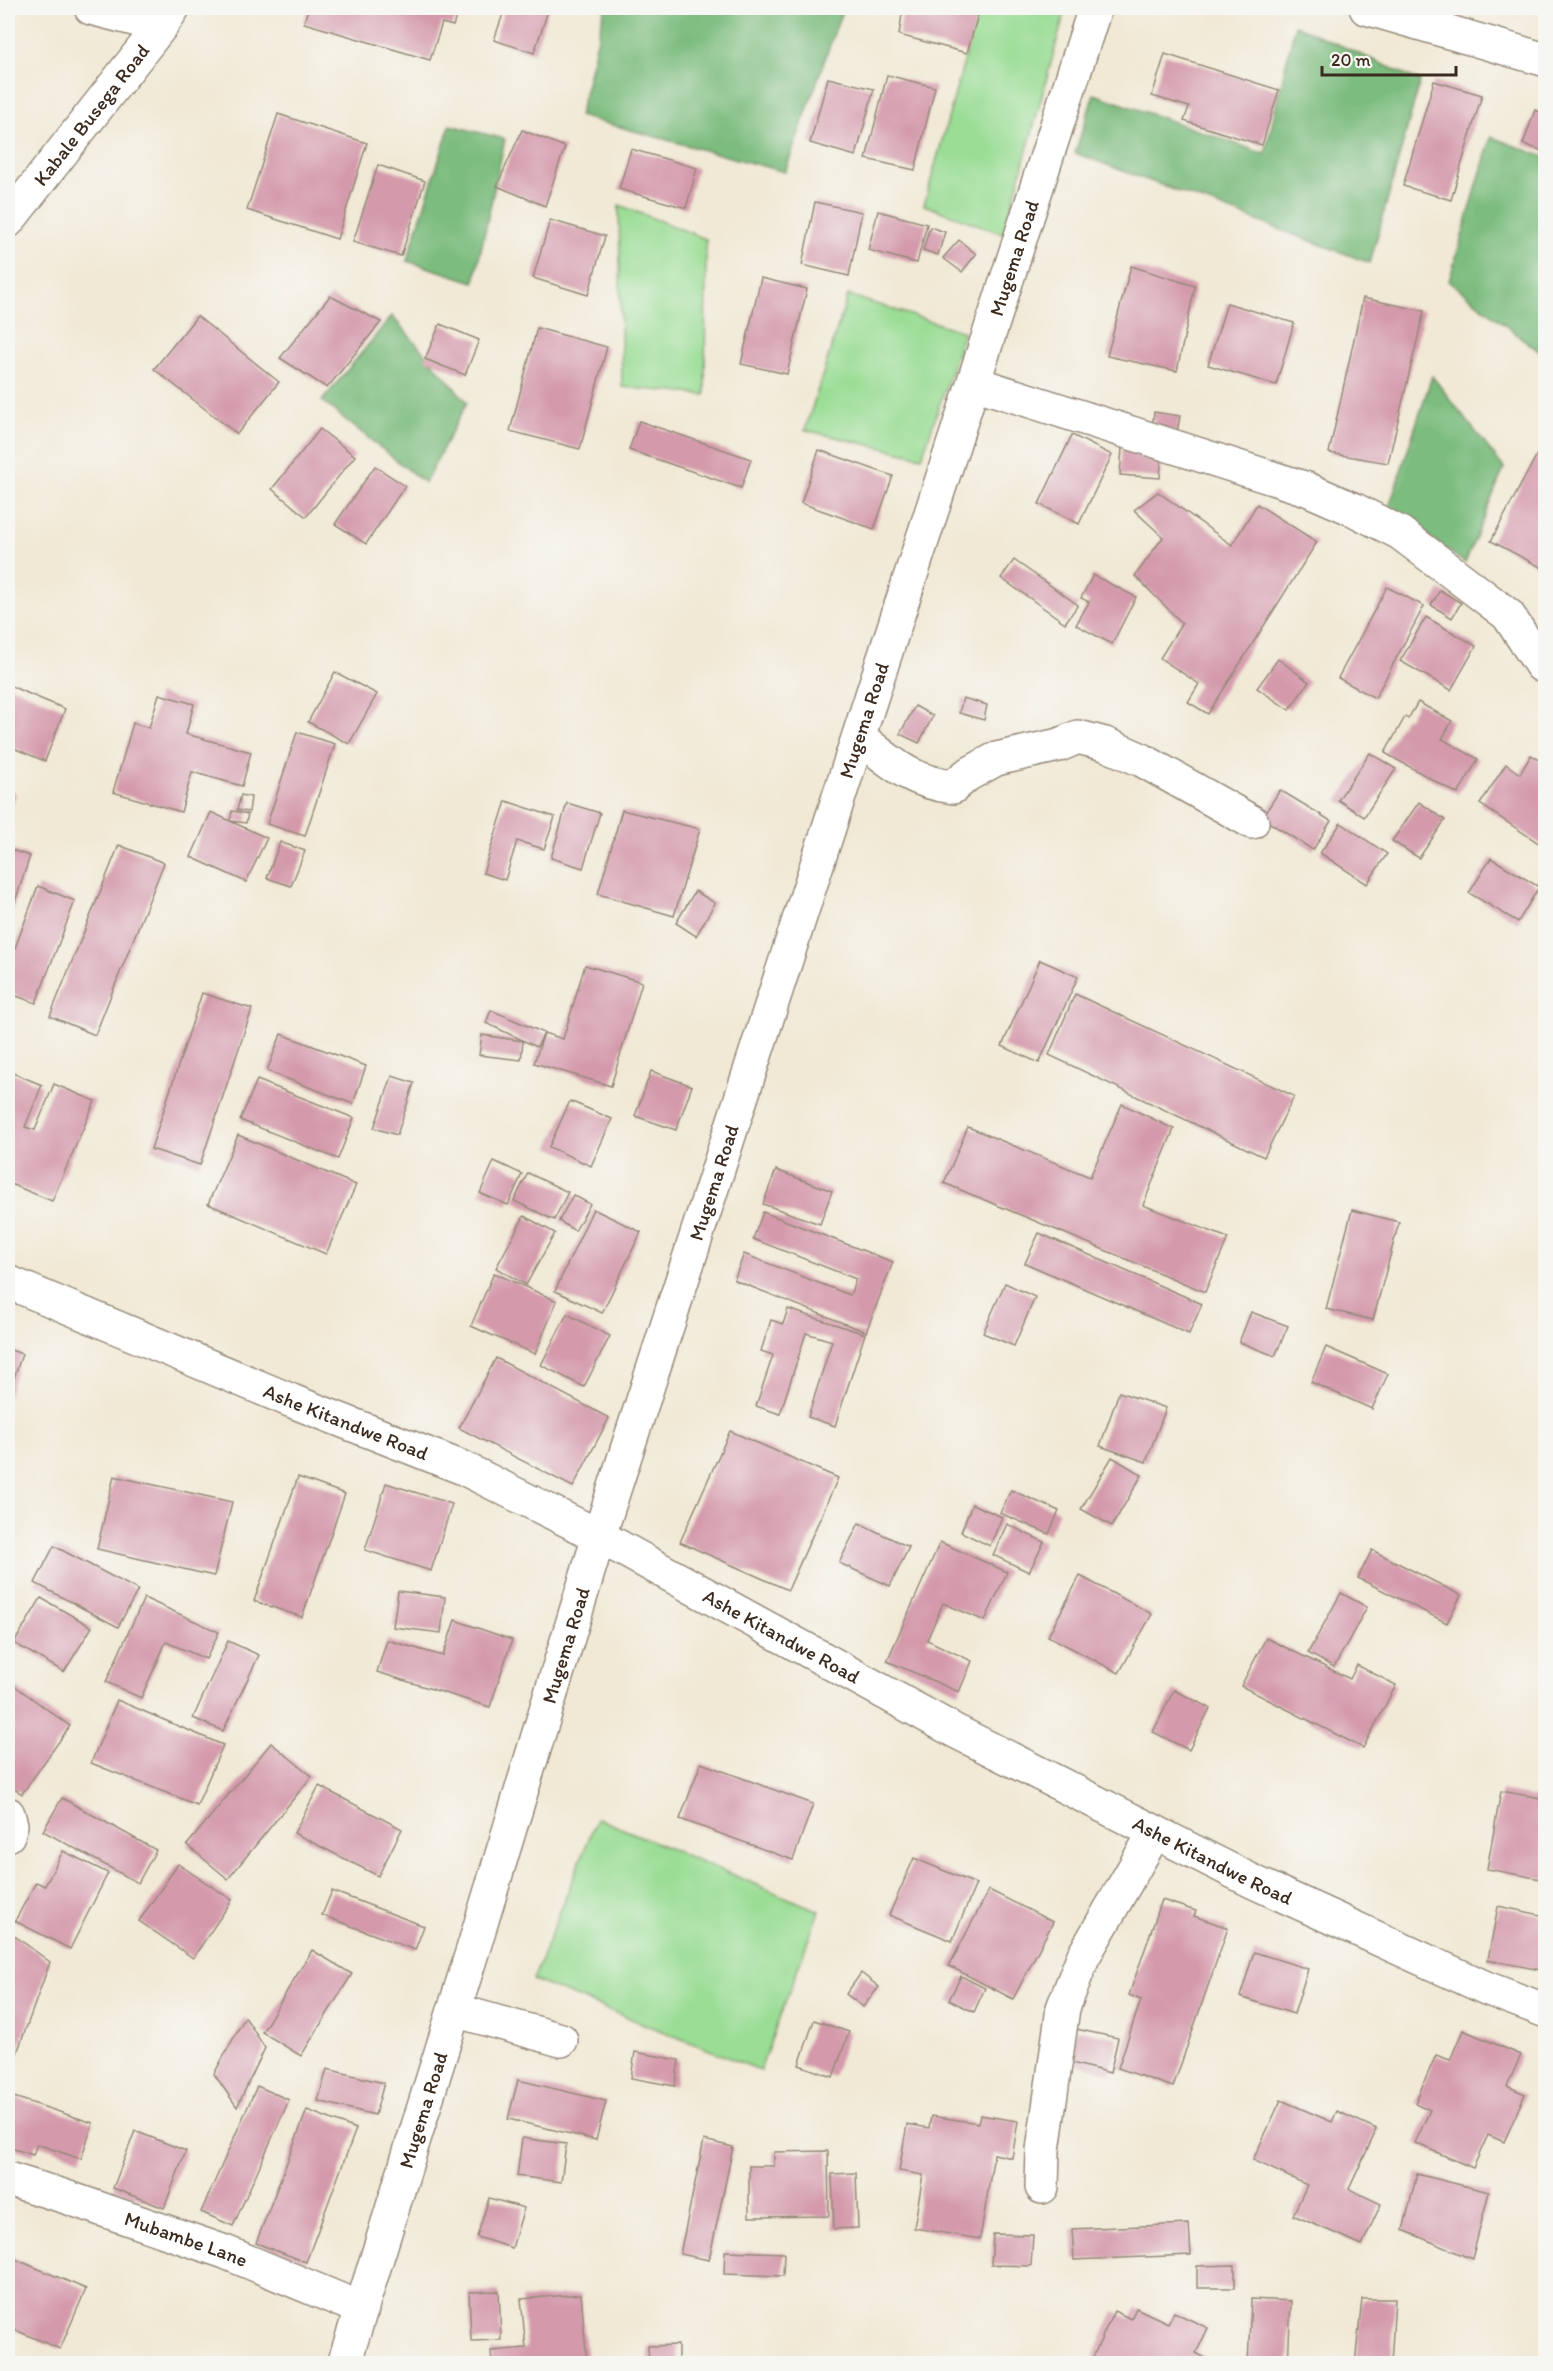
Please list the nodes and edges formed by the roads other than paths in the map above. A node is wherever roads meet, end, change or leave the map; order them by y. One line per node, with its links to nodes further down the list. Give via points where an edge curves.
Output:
1 (91, 8): 4 (street)
2 (1095, 8): 7 (street, Mugema Road)
3 (1366, 8): 5 (street)
4 (167, 16): 6 (street, Kabale Busega Road)
5 (1545, 60)
6 (8, 221)
7 (974, 383): 8 (street, via 1307,489 1355,510 1400,533 1508,615); 9 (street, Mugema Road)
8 (1541, 665)
9 (859, 737): 10 (street, via 908,775 953,787 996,759 1078,737 1142,760); 12 (street, Mugema Road)
10 (1252, 822)
11 (8, 1282): 12 (street, Ashe Kitandwe Road, via 463,1468)
12 (599, 1536): 14 (street, Ashe Kitandwe Road, via 945,1726); 16 (street, Mugema Road)
13 (8, 1815): 15 (street)
14 (1155, 1832): 17 (street, Ashe Kitandwe Road, via 1254,1882); 20 (street, via 1083,1957 1063,2008 1043,2150)
15 (8, 1835)
16 (454, 2010): 18 (street); 21 (street, Mugema Road)
17 (1545, 2012)
18 (561, 2040)
19 (8, 2179): 21 (street, Mubambe Lane, via 225,2252)
20 (1042, 2187)
21 (362, 2309): 22 (street, Mugema Road)
22 (344, 2364)

